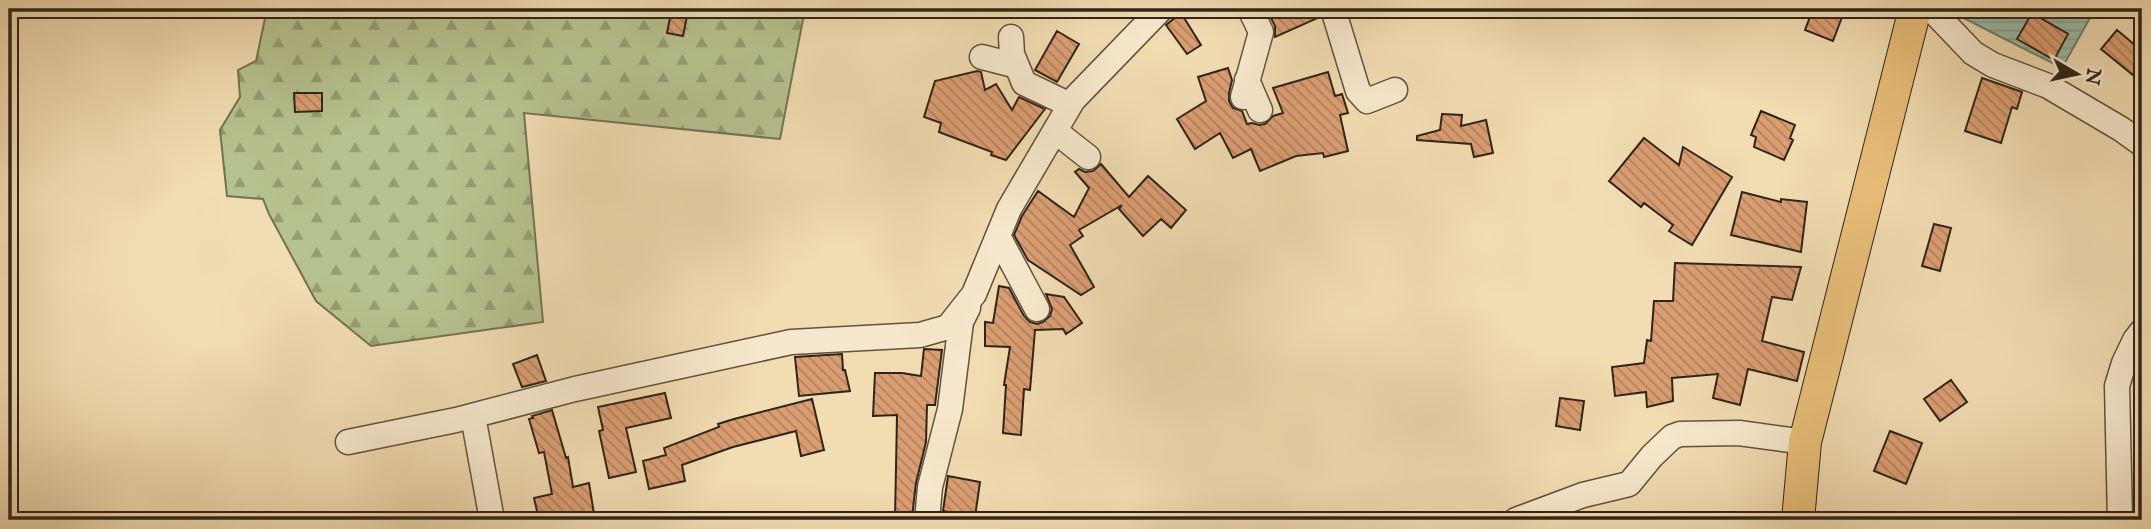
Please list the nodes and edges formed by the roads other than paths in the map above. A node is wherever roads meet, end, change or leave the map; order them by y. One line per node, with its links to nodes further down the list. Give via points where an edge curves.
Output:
1 (1161, 9): 11 (street)
2 (1250, 9): 10 (street, via 1261,32)
3 (1333, 9): 9 (street, via 1358,90 1367,101)
4 (1915, 9): 21 (main road)
5 (1931, 9): 13 (street, via 1973,54 2048,86)
6 (1011, 37): 8 (street)
7 (982, 57): 8 (street)
8 (1017, 66): 11 (street, via 1024,83)
9 (1395, 90)
10 (1250, 96)
11 (1070, 105): 12 (street)
12 (1055, 131): 14 (street); 15 (street)
13 (2142, 144)
14 (1088, 157)
15 (998, 236): 16 (street); 17 (street)
16 (974, 294): 19 (street, via 948,327 920,335 791,342); 23 (street, via 961,322 950,409 930,487)
17 (1037, 309)
18 (2142, 331): 26 (street, via 2117,386)
19 (473, 415): 20 (street); 22 (street)
20 (348, 442)
21 (1805, 442): 24 (street, via 1739,433 1680,434 1651,456 1629,484); 25 (main road)
22 (492, 520)
23 (927, 520)
24 (1516, 520)
25 (1798, 520)
26 (2120, 520)

